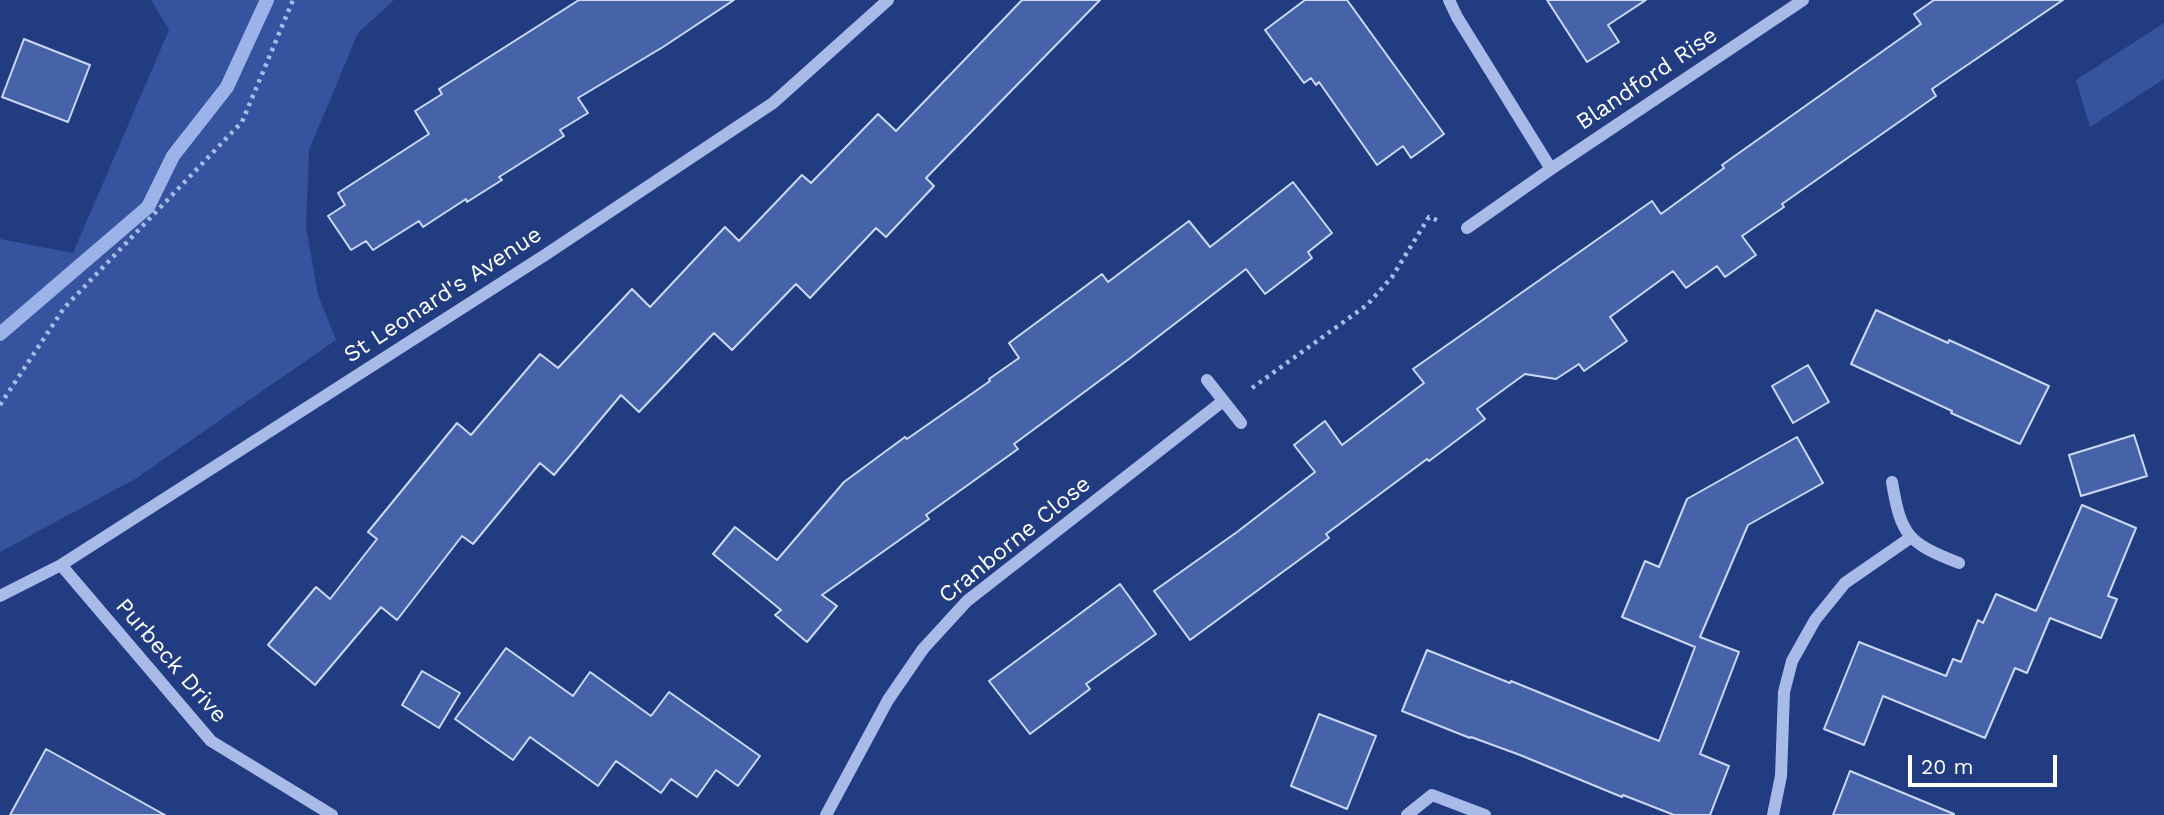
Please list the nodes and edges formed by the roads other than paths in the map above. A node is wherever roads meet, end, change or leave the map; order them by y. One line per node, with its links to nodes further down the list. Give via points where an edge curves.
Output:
1 (888, 0): 12 (street, St Leonard's Avenue, via 773,103)
2 (1449, 0): 4 (street)
3 (1802, 0): 4 (street, Blandford Rise)
4 (1550, 169): 5 (street, Blandford Rise)
5 (1466, 228)
6 (1207, 380): 7 (street)
7 (1223, 401): 8 (street); 15 (street, Cranborne Close, via 967,601 923,649 888,700)
8 (1241, 423)
9 (1892, 482): 10 (street, via 1897,512)
10 (1910, 538): 11 (street); 18 (street, via 1845,583 1815,620 1792,661 1784,692 1781,776)
11 (1959, 564)
12 (61, 565): 13 (street, St Leonard's Avenue); 14 (street, Purbeck Drive, via 211,741)
13 (0, 596)
14 (332, 815)
15 (826, 815)
16 (1408, 815): 17 (street, via 1432,795)
17 (1485, 815)
18 (1773, 815)

